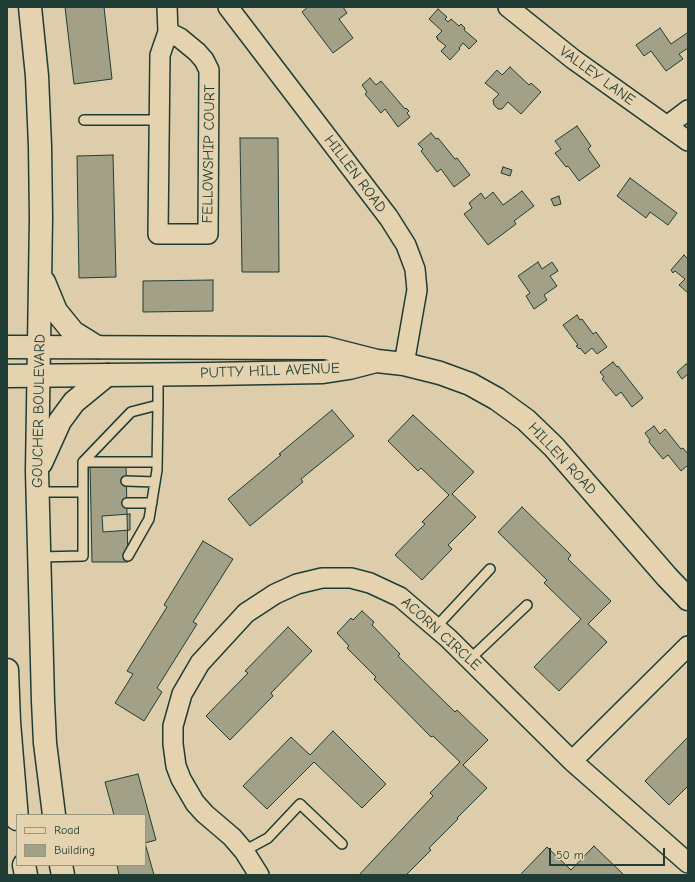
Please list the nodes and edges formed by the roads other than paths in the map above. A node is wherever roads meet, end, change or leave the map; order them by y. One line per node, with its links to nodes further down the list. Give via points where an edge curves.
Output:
1 (30, 7): 11 (main road, GOUCHER BOULEVARD, via 37,84 41,204)
2 (167, 7): 5 (street, FELLOWSHIP COURT)
3 (228, 7): 16 (street, HILLEN ROAD, via 389,218 406,245 415,269 418,290)
4 (508, 7): 9 (street, VALLEY LANE, via 573,59)
5 (168, 32): 8 (street, FELLOWSHIP COURT, via 160,55); 8 (street, FELLOWSHIP COURT, via 197,52 209,70 208,234 158,234)
6 (688, 110): 9 (street)
7 (84, 120): 8 (lane)
8 (159, 120)
9 (667, 126): 10 (street, VALLEY LANE)
10 (688, 141)
11 (40, 274): 13 (main road, GOUCHER BOULEVARD); 14 (main road, via 56,311 73,332)
12 (7, 347): 13 (main road, PUTTY HILL AVENUE)
13 (40, 347): 14 (main road, PUTTY HILL AVENUE); 17 (main road, GOUCHER BOULEVARD)
14 (97, 348): 15 (main road, PUTTY HILL AVENUE, via 326,348)
15 (377, 361): 16 (main road, HILLEN ROAD); 19 (main road, PUTTY HILL AVENUE, via 323,372)
16 (404, 364): 35 (main road, HILLEN ROAD, via 470,384 526,420 554,447)
17 (39, 375): 18 (main road, PUTTY HILL AVENUE); 20 (main road, PUTTY HILL AVENUE); 24 (main road, GOUCHER BOULEVARD)
18 (108, 375): 19 (main road, PUTTY HILL AVENUE); 24 (main road, via 74,402 60,421)
19 (158, 375): 21 (lane)
20 (7, 376)
21 (158, 405): 22 (lane, via 131,412); 23 (lane)
22 (83, 462): 23 (lane); 27 (lane, via 86,481)
23 (157, 462): 26 (lane)
24 (38, 481): 27 (lane); 33 (main road, GOUCHER BOULEVARD)
25 (126, 481): 26 (lane)
26 (155, 482): 29 (lane)
27 (83, 492): 33 (lane, via 87,502 87,556)
28 (127, 503): 29 (lane)
29 (152, 503): 31 (lane, via 149,519)
30 (127, 539): 31 (lane)
31 (138, 539): 32 (lane)
32 (128, 556)
33 (39, 557): 43 (main road, GOUCHER BOULEVARD, via 45,744)
34 (490, 569): 37 (lane)
35 (688, 599)
36 (527, 605): 39 (lane)
37 (436, 628): 39 (street, ACORN CIRCLE); 46 (street, ACORN CIRCLE, via 400,597 370,583 351,578 322,578 297,584 275,594 246,613 200,663 182,694 173,726 176,766 195,804)
38 (688, 646): 42 (street)
39 (470, 659): 42 (street, ACORN CIRCLE)
40 (7, 670): 41 (main road)
41 (7, 685): 44 (main road)
42 (572, 761): 47 (street, ACORN CIRCLE)
43 (54, 814)
44 (15, 822)
45 (342, 844): 46 (lane, via 300,804 268,838)
46 (244, 851): 48 (street, ACORN CIRCLE)
47 (687, 862)
48 (259, 875)

